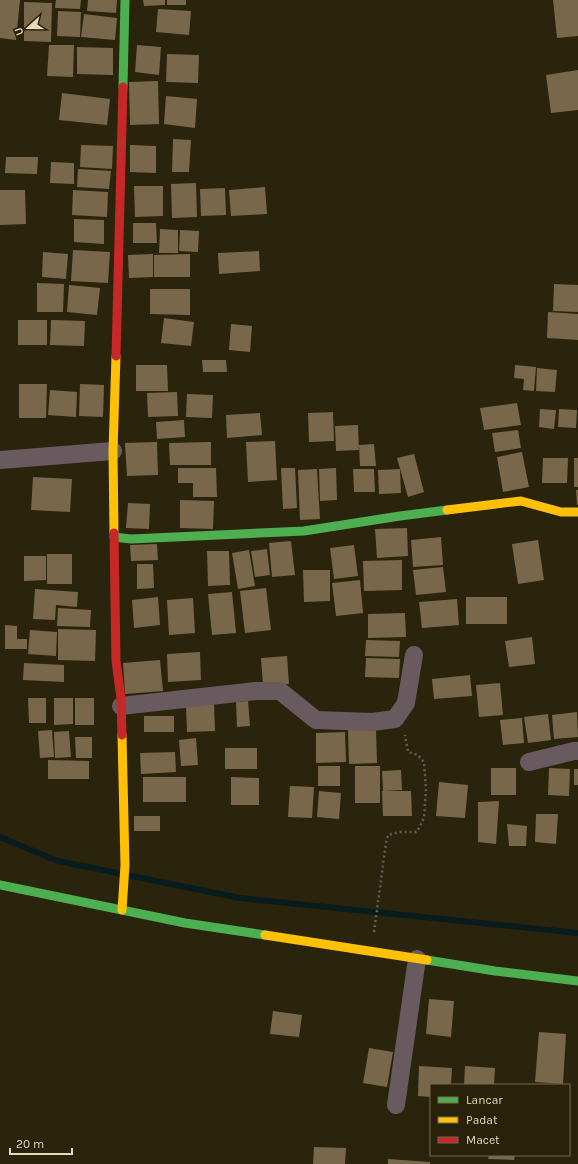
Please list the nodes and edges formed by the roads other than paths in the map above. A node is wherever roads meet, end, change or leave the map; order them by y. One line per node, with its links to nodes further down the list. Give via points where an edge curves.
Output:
1 (125, 0): 2 (street)
2 (113, 451): 3 (street); 5 (street)
3 (0, 460)
4 (578, 512): 5 (street, via 561,512 521,501 304,531 131,540)
5 (114, 537): 7 (street, via 116,661)
6 (414, 655): 7 (street, via 406,703 395,719 372,722 316,720 280,691 256,691)
7 (121, 706): 11 (street, via 125,865)
8 (578, 751): 9 (street)
9 (529, 762)
10 (0, 885): 11 (street)
11 (122, 910): 12 (street, via 185,923)
12 (417, 959): 13 (street); 14 (street)
13 (578, 981)
14 (396, 1105)

